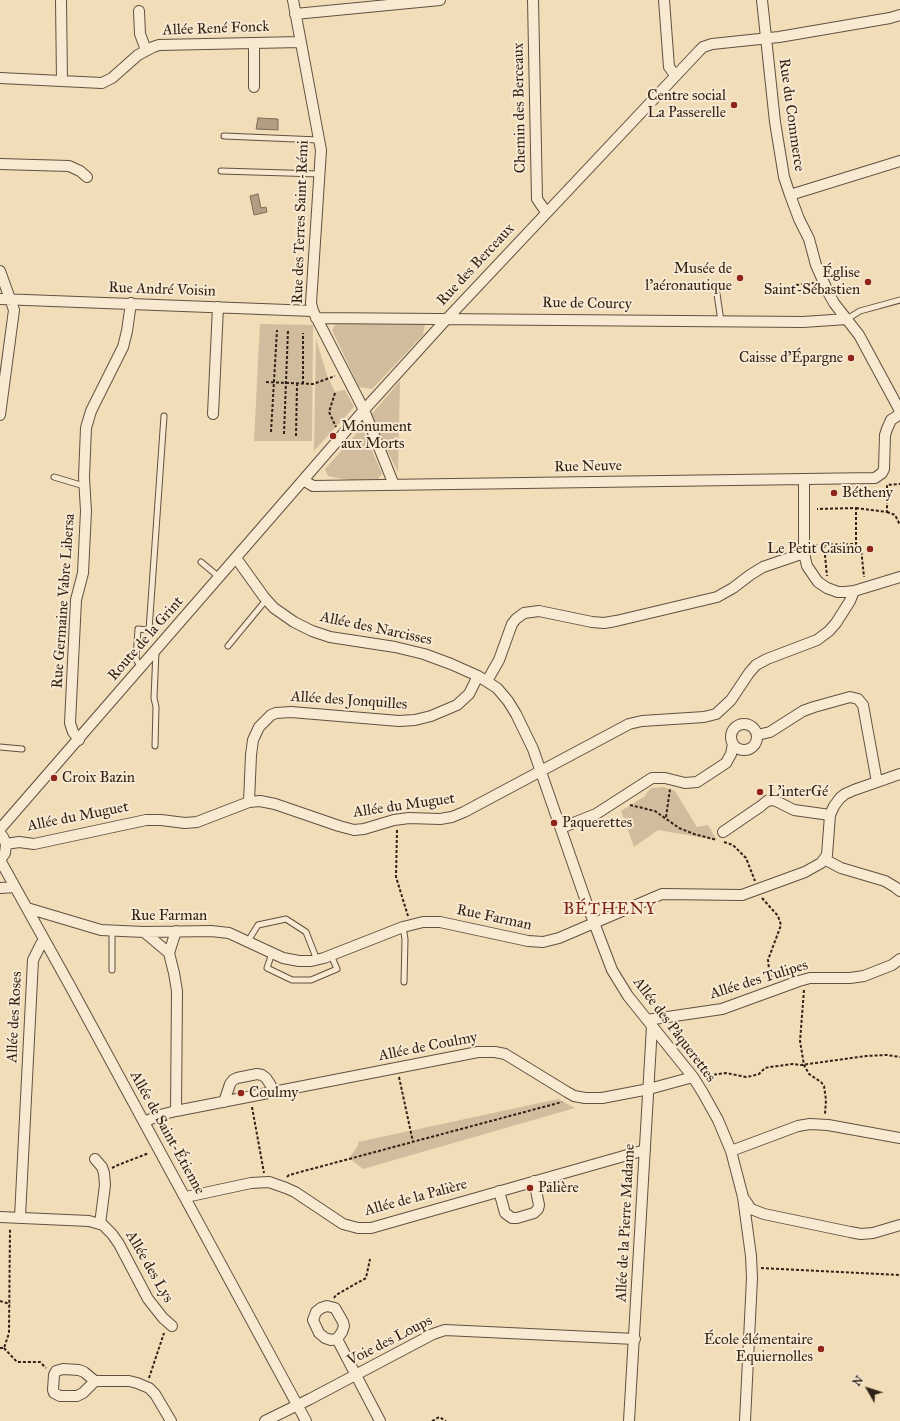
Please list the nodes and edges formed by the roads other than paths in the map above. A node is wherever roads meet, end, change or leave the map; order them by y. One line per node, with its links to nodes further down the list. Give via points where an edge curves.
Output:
1 (61, 0): 17 (street)
2 (293, 0): 9 (street, Rue des Terres Saint-Rémi)
3 (440, 0): 7 (street)
4 (533, 0): 27 (street, Chemin des Berceaux, via 537,199)
5 (664, 0): 15 (street, via 669,67)
6 (762, 0): 11 (street, Rue du Commerce)
7 (388, 2): 9 (street)
8 (140, 11): 14 (street, via 140,34)
9 (295, 14): 12 (street, Rue des Terres Saint-Rémi)
10 (900, 15): 11 (street, Rue des Berceaux)
11 (766, 38): 15 (street, Rue des Berceaux, via 707,45); 26 (street, Rue du Commerce, via 775,122 784,177)
12 (301, 42): 13 (street, Allée René Fonck); 20 (street, Rue des Terres Saint-Rémi)
13 (254, 44): 14 (street, Allée René Fonck, via 160,45); 18 (street)
14 (146, 50): 17 (street, Allée René Fonck, via 105,82)
15 (675, 75): 27 (street, Rue des Berceaux)
16 (0, 78): 17 (street, Allée René Fonck)
17 (62, 81)
18 (254, 87)
19 (224, 136): 20 (lane)
20 (320, 140): 24 (street, Rue des Terres Saint-Rémi)
21 (900, 161): 26 (street)
22 (0, 164): 25 (street, via 68,166)
23 (221, 171): 24 (lane)
24 (319, 174): 35 (street, Rue des Terres Saint-Rémi, via 311,294)
25 (87, 177)
26 (790, 195): 37 (street, Rue du Commerce, via 810,239 823,282 834,303)
27 (546, 212): 36 (street, Rue des Berceaux)
28 (0, 271): 31 (street)
29 (717, 294): 38 (lane)
30 (0, 299): 31 (street, Rue André Voisin)
31 (11, 300): 33 (street, Rue André Voisin); 39 (street, via 14,310)
32 (900, 300): 37 (lane, via 860,311)
33 (131, 303): 34 (street, Rue André Voisin); 49 (street, Rue Germaine Vabre Libersa, via 123,347 88,420)
34 (218, 307): 35 (street, Rue André Voisin); 42 (street)
35 (315, 314): 36 (street, Rue André Voisin); 40 (street, Rue des Terres Saint-Rémi)
36 (446, 319): 38 (street, Rue de Courcy); 40 (street, Rue des Berceaux)
37 (847, 319): 38 (street, Rue de Courcy, via 802,322); 41 (street, Rue du Commerce, via 859,334)
38 (721, 321)
39 (3, 363): 43 (street)
40 (364, 410): 47 (street, Rue des Berceaux); 48 (street, Rue des Terres Saint-Rémi)
41 (900, 413): 46 (street, Rue Neuve, via 891,420 887,429 884,469 875,478)
42 (213, 414)
43 (0, 415)
44 (164, 416): 59 (lane, via 150,630 138,629 136,659)
45 (54, 477): 49 (lane)
46 (804, 479): 48 (street, Rue Neuve); 50 (street)
47 (303, 480): 48 (street, Rue Neuve, via 314,486); 51 (street, Rue des Berceaux)
48 (394, 485)
49 (84, 486): 62 (street, Rue Germaine Vabre Libersa, via 86,511 83,573 76,600 70,723)
50 (804, 549): 55 (street, via 810,571 822,585 838,592); 60 (street, Allée des Jonquilles, via 763,567 717,597 616,621 592,622 539,611 524,613 512,624 499,660)
51 (236, 558): 53 (street, Route de la Grint); 56 (street, Allée des Narcisses)
52 (201, 562): 53 (lane)
53 (219, 577): 58 (street, Route de la Grint)
54 (900, 577): 55 (street)
55 (854, 591): 67 (street, Allée du Muguet, via 833,627 823,636 756,665 731,700 716,714 629,724)
56 (266, 600): 57 (lane); 60 (street, Allée des Narcisses, via 294,622 322,635 424,654)
57 (228, 646)
58 (156, 650): 59 (street, Route de la Grint); 64 (lane)
59 (141, 668): 62 (street, Route de la Grint)
60 (482, 679): 67 (street, Allée des Pâquerettes, via 503,694 516,714); 70 (street, Allée des Jonquilles, via 457,705 415,720 399,721 291,712 271,715 259,727 253,740)
61 (757, 735): 63 (street, via 755,744 748,749 740,749); 63 (street, via 752,726 742,724 731,734); 69 (street, via 770,732 814,707 850,698 858,699 863,705)
62 (79, 740): 73 (street, Route de la Grint)
63 (733, 744): 72 (street, via 726,764 697,782 685,784 652,778 596,814)
64 (155, 746)
65 (0, 747): 66 (lane)
66 (22, 749)
67 (541, 770): 70 (street, Allée du Muguet, via 452,817 409,818 364,830 339,826 267,802); 72 (street, Allée des Pâquerettes)
68 (900, 774): 69 (street)
69 (877, 782): 71 (street, via 845,794 836,802)
70 (249, 802): 76 (street, Allée du Muguet, via 197,822 146,820 34,844)
71 (830, 815): 75 (street, via 794,810 772,800); 77 (street, via 828,849)
72 (561, 828): 83 (street, Allée des Pâquerettes)
73 (0, 829)
74 (0, 833): 76 (street)
75 (720, 836)
76 (6, 844): 78 (street)
77 (824, 859): 81 (street, via 841,868 885,881); 83 (street, Rue Farman, via 818,866 805,872 748,894 662,894)
78 (0, 860): 79 (street, Allée de Saint-Étienne)
79 (15, 887): 80 (street); 82 (street, Allée de Saint-Étienne)
80 (0, 888)
81 (900, 891)
82 (27, 908): 86 (street, Rue Farman); 88 (street, Allée de Saint-Étienne)
83 (594, 923): 84 (street, Rue Farman, via 543,942 440,922 423,922); 97 (street, Allée des Pâquerettes, via 617,979)
84 (407, 926): 92 (street, Rue Farman); 96 (lane)
85 (176, 931): 87 (street, Rue Farman); 89 (street, Rue Farman, via 229,933); 91 (street)
86 (112, 932): 87 (street, Rue Farman); 95 (lane)
87 (144, 932): 91 (street)
88 (44, 940): 103 (street, Allée de Saint-Étienne); 112 (street, Allée des Roses, via 33,960)
89 (248, 941): 90 (street, Rue Farman); 94 (lane, via 258,925 286,919 306,932)
90 (272, 952): 92 (lane, via 267,968 292,980 311,980 337,969); 94 (street, Rue Farman, via 283,958 299,961)
91 (169, 953): 102 (street, via 177,991)
92 (331, 955): 94 (street, Rue Farman)
93 (900, 959): 97 (street, Allée des Tulipes, via 892,965 864,976 800,980 722,1009)
94 (317, 960)
95 (112, 970)
96 (404, 982)
97 (649, 1023): 98 (street, Allée des Pâquerettes); 99 (street, Allée de la Pierre Madame)
98 (693, 1077): 99 (street, Allée de Coulmy); 106 (street, Allée des Pâquerettes, via 712,1106)
99 (649, 1088): 100 (street, Allée de Coulmy, via 602,1098 579,1097 511,1056 501,1052 478,1052); 105 (street, Allée de la Pierre Madame)
100 (274, 1092): 101 (street, Allée de Coulmy); 101 (street, via 266,1078 257,1074 233,1080)
101 (224, 1102): 102 (street, Allée de Coulmy)
102 (176, 1111): 103 (street, Allée de Coulmy)
103 (144, 1122): 110 (street, Allée de Saint-Étienne)
104 (900, 1138): 106 (street, via 810,1124)
105 (645, 1150): 108 (street, Allée de la Palière); 117 (street, Allée de la Pierre Madame)
106 (730, 1151): 111 (street, Allée des Pâquerettes)
107 (95, 1159): 113 (street, via 102,1167 105,1185)
108 (534, 1181): 109 (street, Allée de la Palière); 109 (street, via 538,1208 534,1213 517,1218 505,1213)
109 (499, 1191): 110 (street, Allée de la Palière, via 381,1226 364,1228 343,1224 295,1192 278,1184 250,1183)
110 (186, 1197): 120 (street, Allée de Saint-Étienne)
111 (743, 1197): 114 (street, via 755,1212 861,1234); 126 (street, Allée des Pâquerettes, via 752,1267)
112 (10, 1217): 113 (street, via 89,1221)
113 (100, 1224): 115 (street, Allée des Lys, via 112,1234 148,1299)
114 (900, 1225)
115 (170, 1324)
116 (337, 1339): 116 (street, via 342,1332 343,1322 335,1308 321,1308 313,1316 319,1333 325,1338); 118 (street)
117 (635, 1339): 118 (street, Voie des Loups, via 445,1330); 125 (street, Allée de la Pierre Madame)
118 (355, 1375): 120 (street, Voie des Loups); 124 (street)
119 (95, 1381): 119 (street, via 79,1370 59,1369 54,1375 53,1390 60,1396 77,1396); 121 (street, via 129,1381 146,1387 160,1401)
120 (297, 1405): 122 (street, Voie des Loups); 123 (street, Allée de Saint-Étienne)
121 (170, 1421)
122 (265, 1421)
123 (306, 1421)
124 (380, 1421)
125 (629, 1421)
126 (745, 1421)

